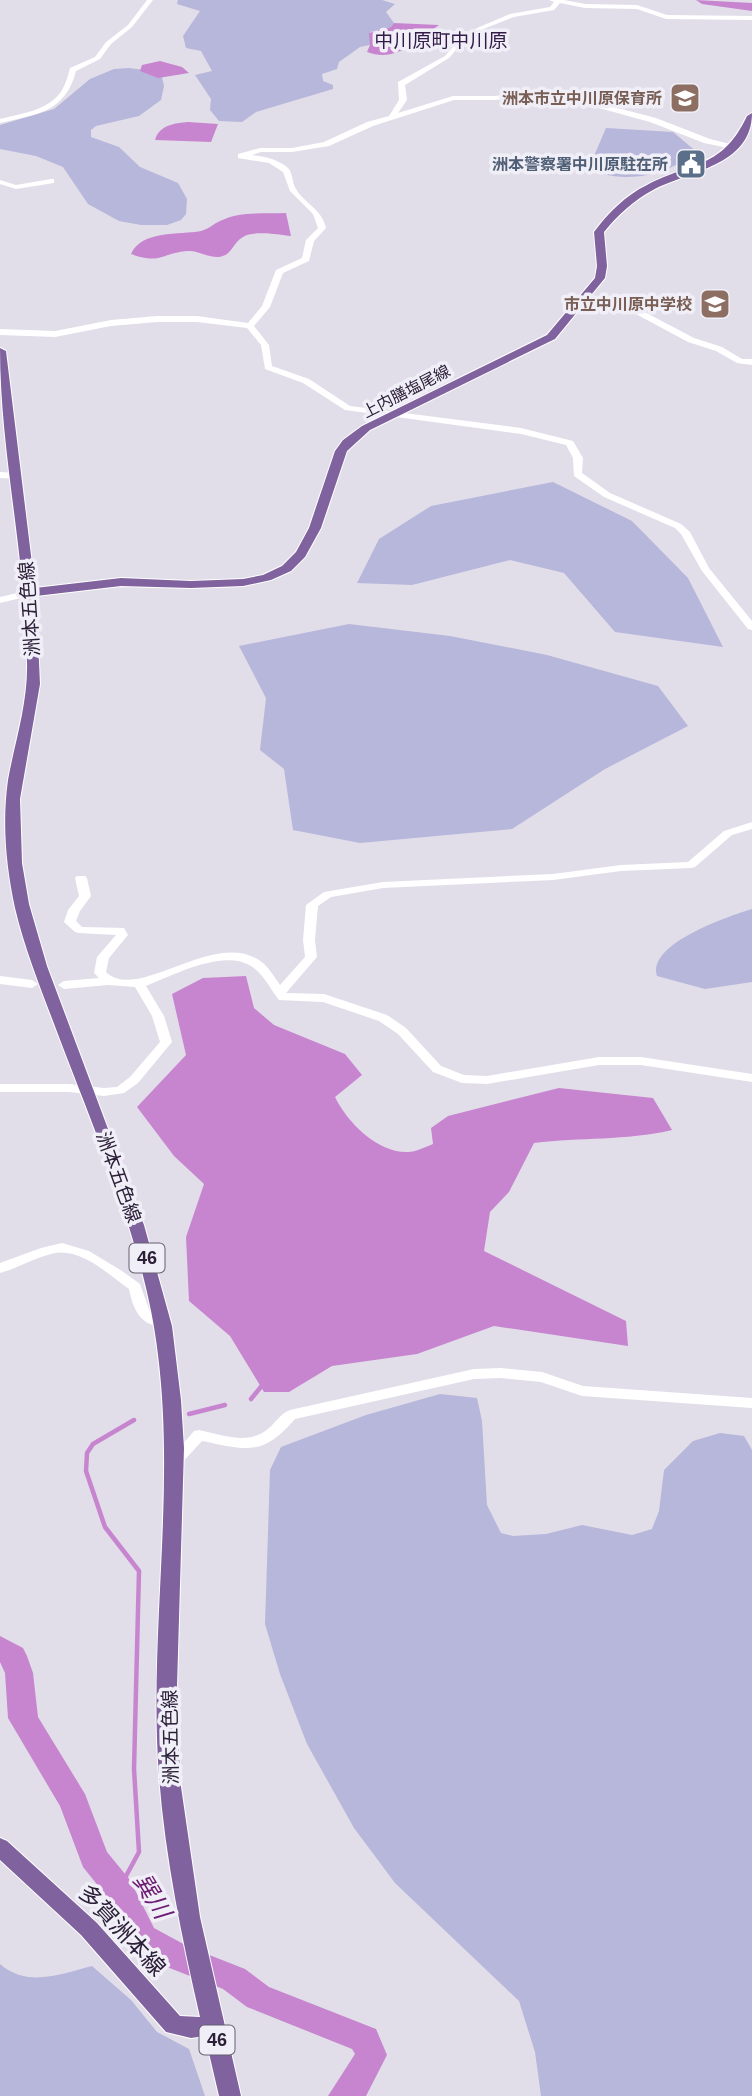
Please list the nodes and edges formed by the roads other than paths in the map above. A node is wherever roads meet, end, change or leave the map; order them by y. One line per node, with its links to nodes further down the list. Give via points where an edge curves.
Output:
1 (150, 0): 7 (street, via 98,58 74,70 62,98 44,109)
2 (552, 0): 3 (street)
3 (558, 1): 4 (street, via 616,5 666,17); 6 (street, via 552,9 512,15 470,33 447,57 401,84 403,100)
4 (752, 19)
5 (752, 116): 8 (main road)
6 (391, 118): 8 (street, via 453,97 548,92); 12 (street, via 327,144 241,156 271,161 287,172 292,193 322,220 306,259 279,272 266,307)
7 (0, 121)
8 (735, 148): 11 (main road, 上内膳塩尾線, via 711,164 650,187 617,212 599,232 600,278)
9 (0, 181): 10 (street, via 16,187)
10 (51, 181)
11 (580, 303): 15 (street, via 636,311 691,340); 16 (main road, 上内膳塩尾線, via 551,337)
12 (250, 326): 13 (street, via 157,319 55,334); 16 (street, via 265,345 268,367 306,381 348,408)
13 (0, 332)
14 (0, 351): 18 (main road, 洲本五色線 / 46)
15 (752, 362)
16 (393, 415): 19 (main road, 上内膳塩尾線, via 345,445 310,537 297,559 279,572 236,584 122,582); 21 (street, via 521,431 570,443 578,458 577,474 607,495 685,532 705,569)
17 (0, 475): 18 (street)
18 (16, 476): 19 (main road, 洲本五色線 / 46)
19 (30, 593): 20 (street); 32 (main road, 洲本五色線 / 46, via 32,696 13,798 12,836 25,921)
20 (0, 600)
21 (752, 627)
22 (752, 825): 29 (street, via 728,833 691,864 621,867 553,877 383,885 328,894 312,905 311,957)
23 (82, 878): 25 (street, via 85,896 70,922 79,930 120,930 121,935 103,957 100,973)
24 (0, 979): 26 (street)
25 (108, 981): 27 (street); 28 (street)
26 (32, 984)
27 (139, 984): 29 (street, via 216,956 234,956 258,965); 32 (street, via 158,1016 166,1042 120,1090)
28 (64, 985)
29 (280, 993): 30 (street, via 283,997 324,998 383,1018 402,1031 437,1069 461,1079 487,1080 599,1061 641,1061)
30 (752, 1078)
31 (0, 1088): 32 (street)
32 (87, 1091): 34 (main road, 洲本五色線 / 46, via 144,1245)
33 (0, 1268): 34 (street, via 55,1247 70,1249 135,1287 141,1311 150,1321)
34 (163, 1322): 36 (main road, 洲本五色線 / 46)
35 (752, 1403): 36 (street, via 582,1391 521,1373 474,1374 290,1415 274,1436 255,1443 199,1435)
36 (176, 1461): 38 (main road, 洲本五色線 / 46, via 167,1735 171,1805)
37 (0, 1847): 38 (main road, 多賀洲本線, via 89,1929 174,2025)
38 (214, 2025): 39 (main road, 洲本五色線 / 46)
39 (230, 2096)

